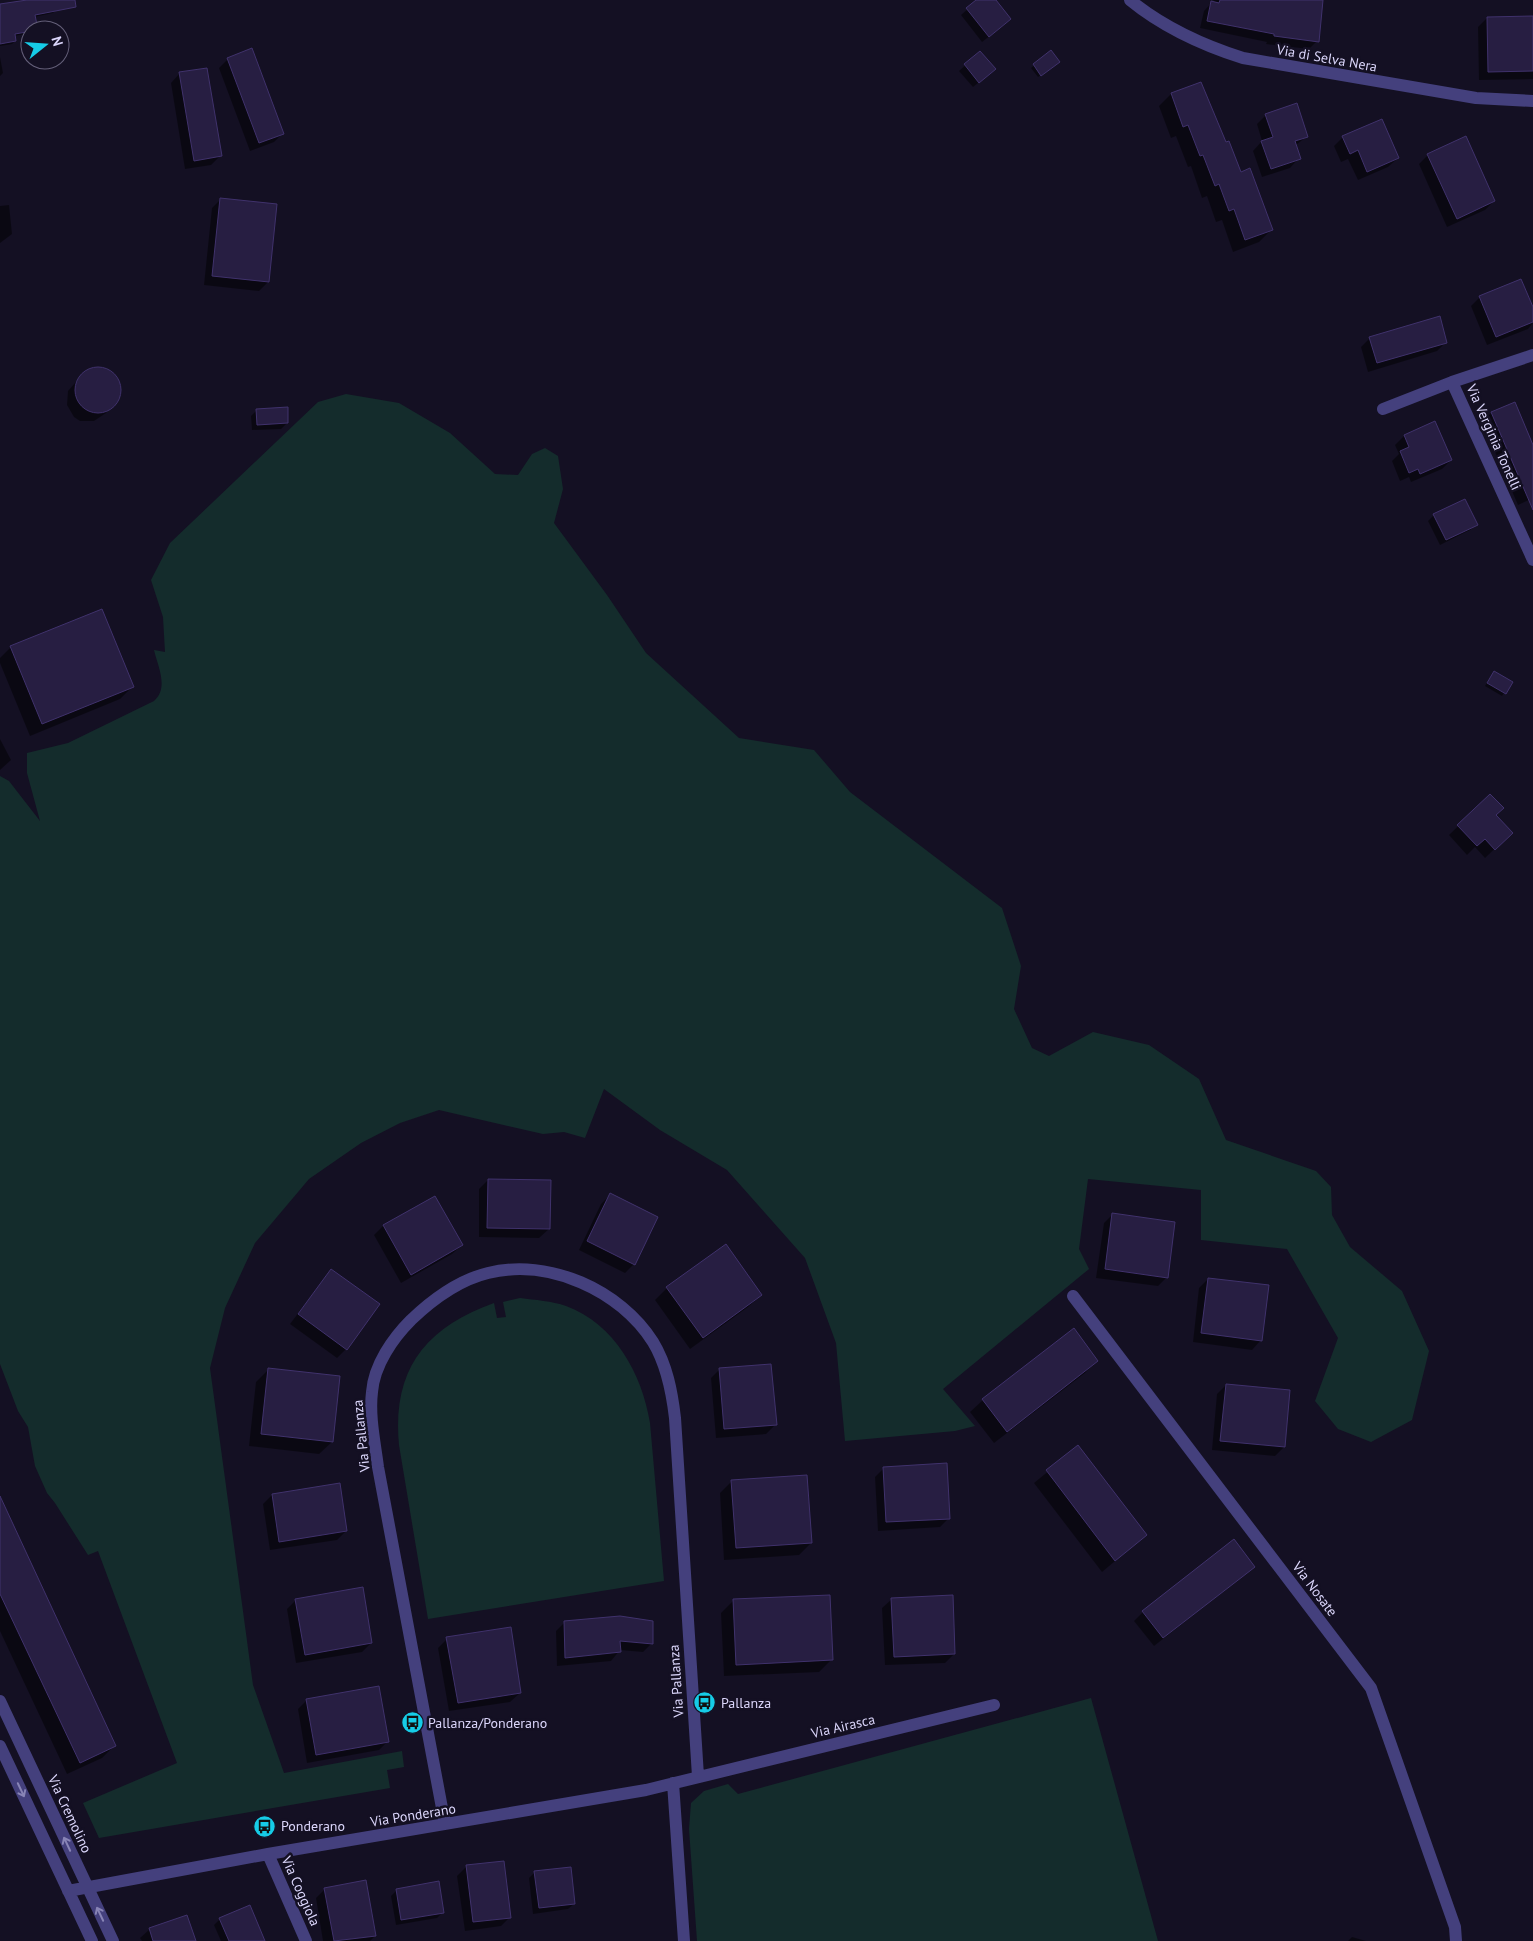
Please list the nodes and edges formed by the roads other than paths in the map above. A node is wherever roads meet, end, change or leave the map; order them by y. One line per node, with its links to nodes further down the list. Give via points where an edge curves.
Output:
1 (1130, 0): 2 (street, Via di Selva Nera, via 1185,36 1243,58 1476,98)
2 (1533, 101)
3 (1533, 354): 4 (street)
4 (1452, 382): 5 (street); 6 (street, Via Verginia Tonelli)
5 (1383, 409)
6 (1533, 560)
7 (1073, 1296): 21 (street, Via Nosate, via 1370,1688 1453,1920)
8 (0, 1701): 15 (street, Via Cremolino, one-way to 8)
9 (994, 1705): 11 (street, Via Airasca)
10 (0, 1746): 16 (street, one-way to 16)
11 (698, 1776): 12 (street, Via Ponderano); 13 (street, Via Pallanza, via 675,1418 673,1397 662,1360 642,1328 611,1299 593,1288 550,1272 520,1268 486,1273 454,1287 421,1311 387,1349 372,1390 378,1467)
12 (673, 1783): 13 (street, Via Ponderano); 20 (street)
13 (445, 1824): 14 (street, Via Ponderano)
14 (268, 1854): 15 (street, Via Ponderano); 19 (street, Via Coggiola)
15 (88, 1888): 16 (street, Via Ponderano); 18 (street, Via Cremolino, one-way to 15)
16 (68, 1891): 17 (street)
17 (92, 1941)
18 (113, 1941)
19 (306, 1941)
20 (684, 1941)
21 (1456, 1941)

